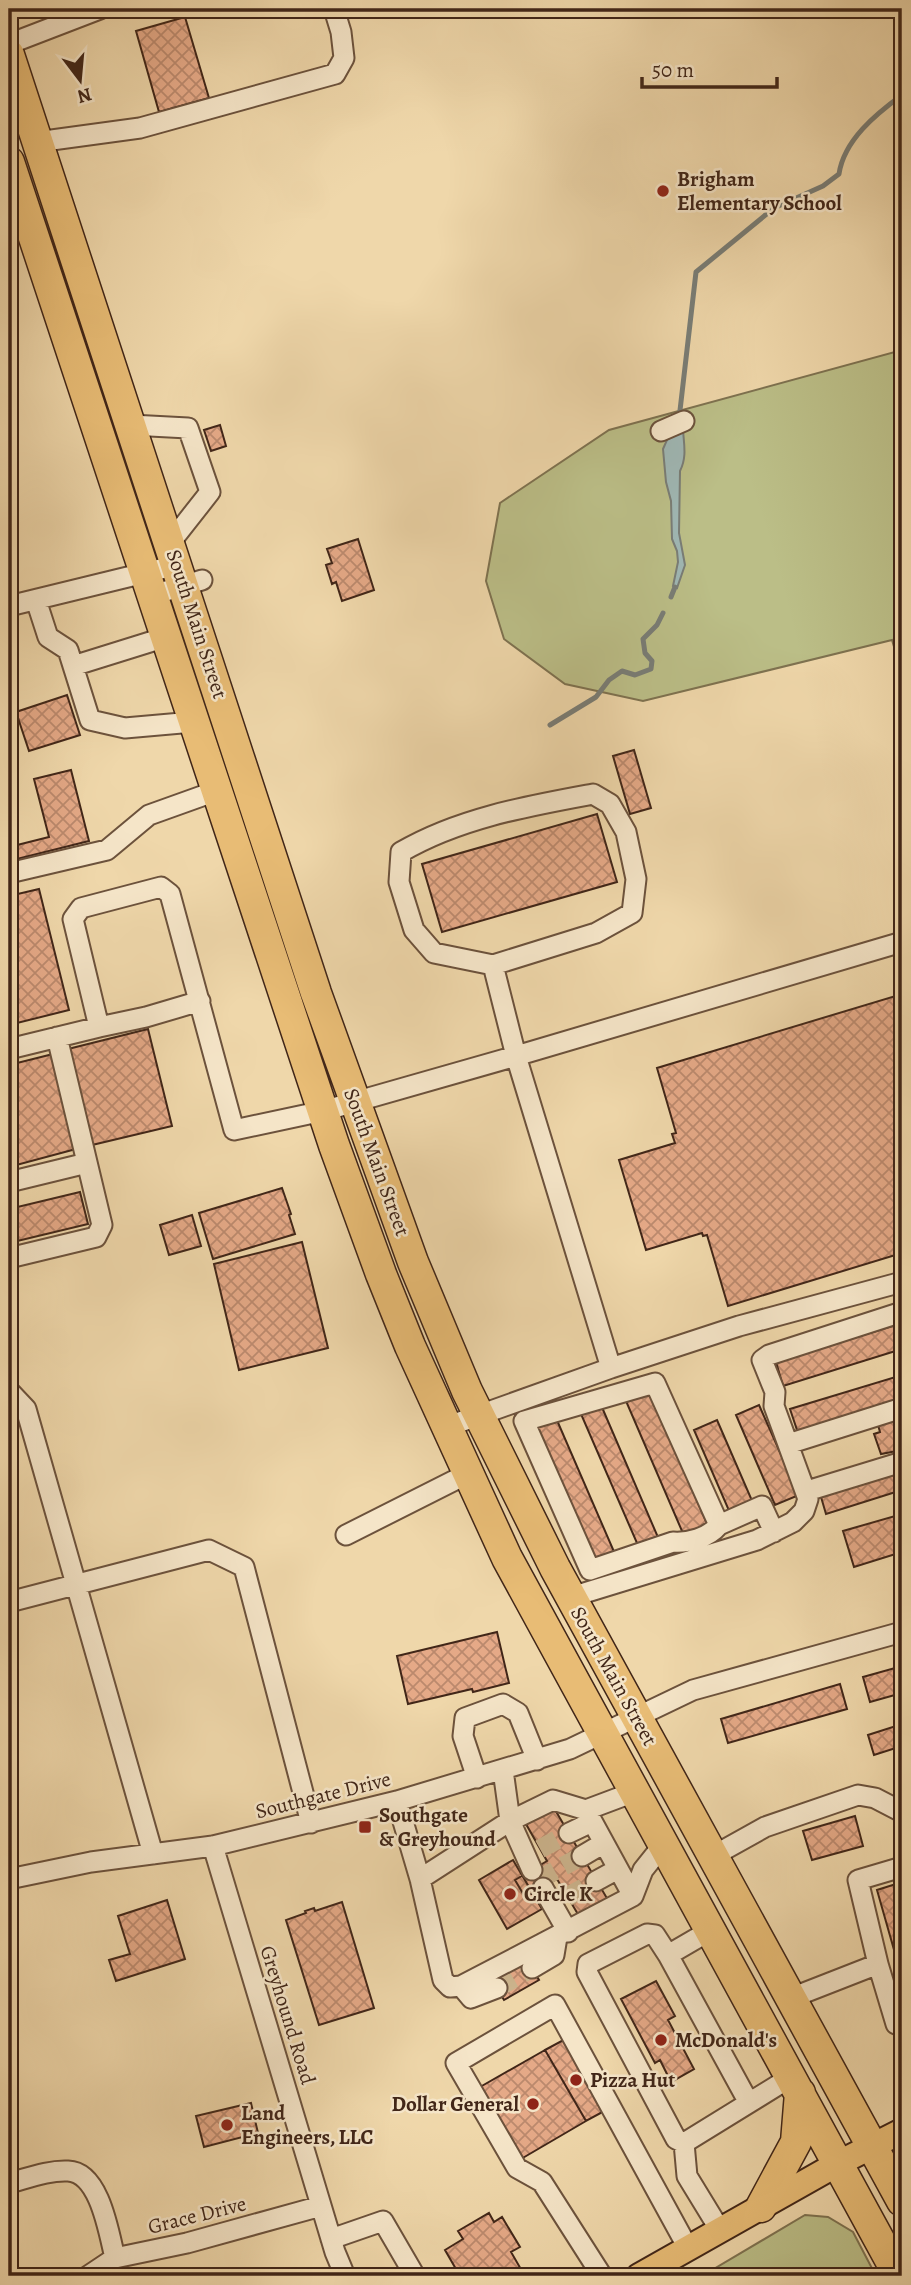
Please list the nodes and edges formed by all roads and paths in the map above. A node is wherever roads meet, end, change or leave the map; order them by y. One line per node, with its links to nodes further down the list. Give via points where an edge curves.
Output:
1 (100, 9): 3 (street)
2 (334, 9): 5 (street, via 344,58 335,74 140,128)
3 (9, 44)
4 (9, 55): 5 (highway, South Main Street)
5 (37, 142): 8 (highway, South Main Street)
6 (9, 162): 11 (highway, South Main Street)
7 (684, 421): 9 (street)
8 (131, 425): 10 (highway, South Main Street); 10 (street, via 188,428 210,492)
9 (661, 431)
10 (184, 568): 11 (street); 26 (highway, South Main Street)
11 (149, 584): 12 (street); 14 (highway, South Main Street)
12 (36, 600): 13 (street); 15 (street, via 48,638 68,650)
13 (9, 606)
14 (166, 637): 15 (street); 16 (highway, South Main Street)
15 (73, 666): 16 (street, via 90,720 125,728)
16 (193, 722): 17 (highway, South Main Street)
17 (216, 791): 18 (street, via 149,814 107,850); 27 (highway, South Main Street)
18 (9, 873)
19 (902, 942): 25 (street)
20 (493, 965): 20 (street, via 596,933 632,914 636,879 626,832 610,804 593,793 499,813 428,837 401,852 399,882 414,930 434,953); 25 (street)
21 (200, 1001): 22 (street); 22 (street, via 170,894 161,887 81,908 73,919); 27 (street, via 234,1130)
22 (99, 1027): 23 (street)
23 (57, 1037): 24 (street); 28 (street)
24 (9, 1048)
25 (516, 1056): 26 (street); 33 (street)
26 (354, 1101): 27 (street); 36 (highway, South Main Street, via 413,1262)
27 (323, 1111): 37 (highway, South Main Street, via 381,1274)
28 (87, 1163): 29 (street); 30 (street, via 102,1225 96,1237)
29 (9, 1182)
30 (9, 1258)
31 (902, 1282): 33 (street, via 739,1326)
32 (902, 1312): 38 (street, via 762,1360)
33 (611, 1368): 36 (street)
34 (9, 1391): 45 (street, via 26,1409)
35 (902, 1408): 38 (street)
36 (478, 1414): 37 (street); 46 (highway, South Main Street)
37 (446, 1427): 40 (highway, South Main Street)
38 (788, 1444): 41 (street)
39 (902, 1462): 41 (street)
40 (467, 1474): 44 (street); 50 (highway, South Main Street, via 507,1558)
41 (807, 1491): 43 (street, via 804,1511)
42 (719, 1525): 42 (street, via 656,1383 524,1421 590,1570 673,1542 685,1543); 43 (street, via 762,1506)
43 (774, 1532): 46 (street)
44 (346, 1535)
45 (76, 1583): 47 (street); 59 (street, via 209,1550 244,1567); 64 (street)
46 (571, 1597): 49 (highway, South Main Street)
47 (9, 1602)
48 (902, 1632): 49 (street, Southgate Drive, via 692,1690)
49 (636, 1715): 50 (street, Southgate Drive); 66 (highway, South Main Street)
50 (603, 1733): 51 (street, Southgate Drive); 54 (highway, South Main Street)
51 (537, 1760): 52 (street, Southgate Drive); 53 (street, via 518,1713 503,1704 465,1717 463,1736)
52 (503, 1770): 53 (street, Southgate Drive); 58 (street)
53 (477, 1778): 55 (street, Southgate Drive)
54 (634, 1792): 57 (street); 62 (highway, South Main Street)
55 (397, 1801): 59 (street, Southgate Drive); 71 (street)
56 (902, 1812): 66 (street, via 858,1795 765,1827)
57 (589, 1816): 58 (street, via 553,1800); 60 (street); 61 (street)
58 (510, 1821): 67 (street); 71 (street)
59 (311, 1823): 63 (street, Southgate Drive)
60 (569, 1833)
61 (604, 1843): 65 (street); 69 (street)
62 (663, 1845): 74 (street, via 643,1870); 75 (highway, South Main Street)
63 (213, 1846): 64 (street, Southgate Drive); 92 (street, Greyhound Road)
64 (153, 1854): 70 (street, Southgate Drive)
65 (582, 1856)
66 (713, 1856): 82 (highway, South Main Street)
67 (532, 1859)
68 (902, 1867): 78 (street, via 858,1880)
69 (618, 1869): 72 (street); 74 (street)
70 (9, 1879)
71 (420, 1879): 80 (street, via 443,1980 450,1987)
72 (596, 1881)
73 (554, 1896): 76 (street)
74 (633, 1896): 76 (street)
75 (711, 1930): 77 (street); 84 (highway, South Main Street)
76 (563, 1935): 79 (street, via 554,1955); 80 (street)
77 (668, 1955): 85 (street); 87 (street, via 655,1935 647,1934 588,1964 587,1972 676,2139)
78 (878, 1964): 82 (street); 83 (street, via 896,2024)
79 (532, 1968)
80 (461, 1986): 81 (street, via 471,1998)
81 (497, 1988)
82 (791, 1998): 88 (highway, South Main Street)
83 (902, 2026)
84 (795, 2085): 85 (street); 89 (highway, South Main Street); 93 (highway, via 796,2141)
85 (749, 2103): 87 (street)
86 (902, 2131): 88 (main road)
87 (684, 2143): 94 (street, via 687,2176)
88 (872, 2146): 89 (main road); 91 (highway, South Main Street)
89 (839, 2163): 93 (main road); 103 (highway, South Main Street)
90 (9, 2183): 97 (street, via 71,2171 86,2178 96,2192)
91 (902, 2201)
92 (321, 2206): 95 (street, Greyhound Road); 97 (street, Grace Drive)
93 (761, 2207): 94 (main road)
94 (720, 2230): 96 (main road)
95 (331, 2239): 99 (street, Greyhound Road); 100 (street, via 383,2221)
96 (688, 2248): 101 (street, via 555,2005 456,2063 517,2168 542,2182); 102 (main road)
97 (115, 2258): 98 (street, Grace Drive)
98 (88, 2276)
99 (345, 2276)
100 (415, 2276)
101 (602, 2276)
102 (639, 2276)
103 (899, 2276)

